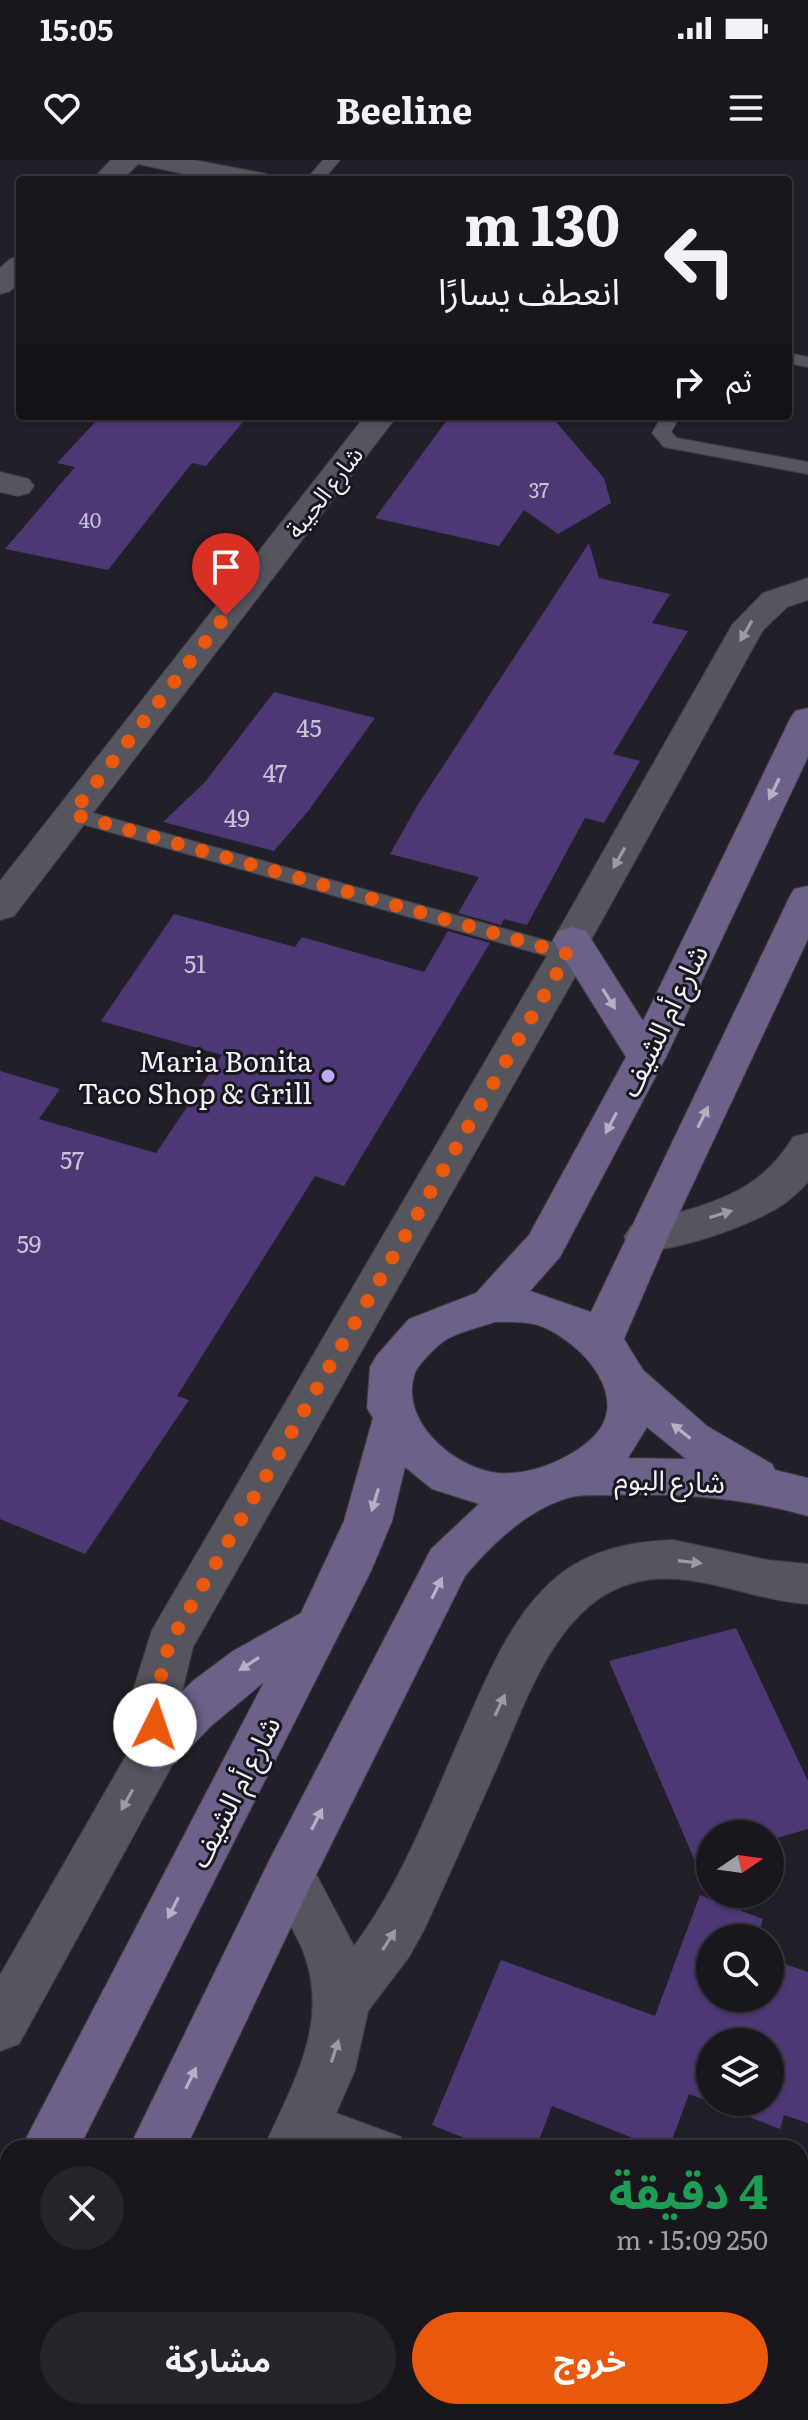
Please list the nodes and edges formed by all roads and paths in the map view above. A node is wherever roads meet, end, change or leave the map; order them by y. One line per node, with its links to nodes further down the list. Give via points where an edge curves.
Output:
1 (127, 160): 4 (street)
2 (149, 160): 5 (street)
3 (332, 160): 6 (lane)
4 (110, 176)
5 (235, 176)
6 (318, 176)
7 (16, 269): 8 (street)
8 (0, 285)
9 (378, 420): 15 (street, شارع الحيبة)
10 (669, 420): 12 (lane, via 661,433 671,443)
11 (808, 447): 12 (lane)
12 (803, 467)
13 (808, 588): 18 (street, one-way to 18, via 775,600 755,616)
14 (808, 719): 19 (main road, شارع أم الشيف, one-way to 19)
15 (72, 814): 17 (street, شارع الحيبة); 18 (lane)
16 (808, 898): 21 (main road, one-way to 16)
17 (0, 907)
18 (570, 947): 19 (main road, one-way to 19); 30 (street, via 169,1644 155,1700)
19 (646, 1057): 22 (main road, شارع أم الشيف, one-way to 22, via 545,1246)
20 (808, 1148): 21 (street, one-way to 20, via 752,1205 785,1184)
21 (646, 1237): 23 (main road)
22 (492, 1305): 23 (main road, via 552,1312); 25 (main road, via 459,1312 430,1326 408,1345 391,1383)
23 (601, 1341): 24 (main road)
24 (627, 1382): 26 (main road, via 629,1405 611,1449 593,1466); 27 (main road, شارع البوم, one-way to 24, via 691,1439)
25 (393, 1424): 26 (main road, via 410,1450 469,1484 505,1490); 29 (main road, شارع أم الشيف, one-way to 29, via 368,1521)
26 (555, 1484): 27 (main road, شارع البوم, via 669,1476); 31 (main road, one-way to 26, via 448,1563 473,1532 505,1508)
27 (790, 1492)
28 (808, 1584): 32 (street, one-way to 28, via 405,1913 522,1658 580,1586 614,1568 653,1560 693,1561 757,1581)
29 (318, 1627): 30 (main road, one-way to 30, via 228,1677); 35 (main road, شارع أم الشيف, one-way to 35)
30 (156, 1749): 33 (street, one-way to 33)
31 (289, 1875): 32 (street, via 334,1955); 36 (main road, one-way to 31)
32 (343, 2002): 34 (street, one-way to 32, via 339,2042)
33 (0, 2026)
34 (299, 2133): 37 (lane)
35 (53, 2140)
36 (161, 2140)
37 (341, 2140)

